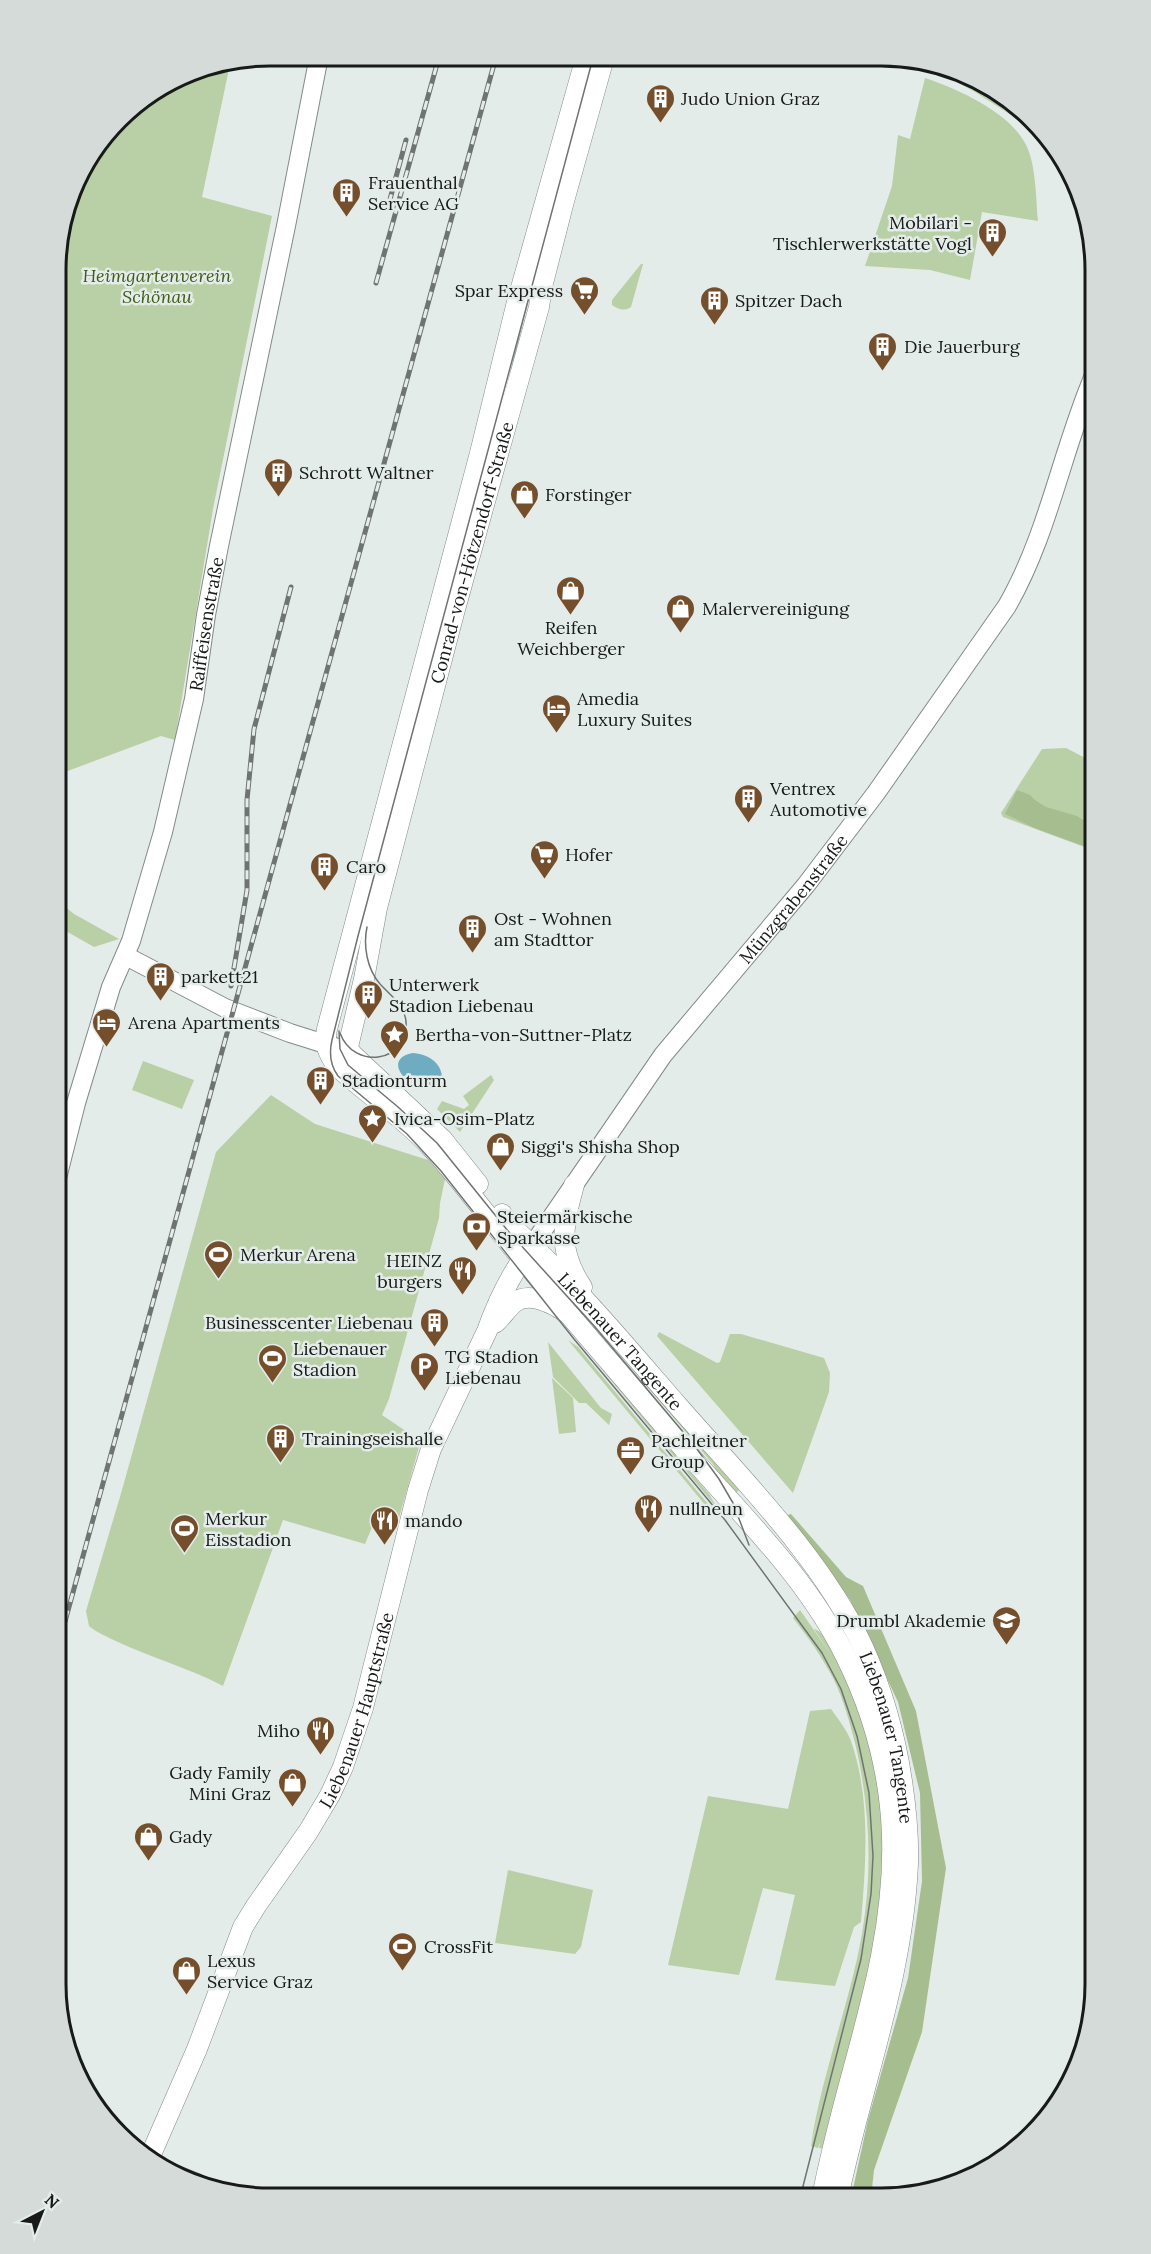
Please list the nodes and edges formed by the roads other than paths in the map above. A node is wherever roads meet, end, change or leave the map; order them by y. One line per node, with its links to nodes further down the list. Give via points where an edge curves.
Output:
1 (317, 66): 5 (street, Raiffeisenstraße, via 219,546 194,699 163,832)
2 (583, 66): 6 (main road, Conrad-von-Hötzendorf-Straße, via 517,302 327,1029)
3 (602, 66): 7 (main road, Conrad-von-Hötzendorf-Straße, via 385,876)
4 (1085, 398): 9 (street, Münzgrabenstraße, via 1052,501 1022,580 1007,606 876,793 806,885 663,1055)
5 (126, 956): 6 (street, via 225,1008); 8 (street, Raiffeisenstraße, via 111,987)
6 (326, 1046): 7 (street); 10 (main road, via 337,1066 428,1144)
7 (348, 1050): 10 (main road, via 443,1140)
8 (66, 1142)
9 (574, 1185): 10 (street, Münzgrabenstraße); 12 (main road, via 565,1217 564,1248 574,1275)
10 (527, 1252): 11 (main road, Liebenauer Tangente); 12 (main road, Liebenauer Tangente); 13 (main road, Liebenauer Hauptstraße, via 493,1312)
11 (569, 1314): 13 (main road, via 551,1303 522,1299 514,1302); 15 (main road, Liebenauer Tangente)
12 (602, 1317): 14 (main road, Liebenauer Tangente)
13 (487, 1331): 16 (main road, Liebenauer Hauptstraße, via 431,1449 363,1708 343,1767 330,1795 243,1927 198,2049)
14 (761, 1502): 15 (main road); 18 (main road, Liebenauer Tangente, via 819,1574 862,1645 891,1724 907,1814 905,1911 895,1970)
15 (745, 1516): 17 (main road, Liebenauer Tangente, via 822,1612 845,1654 875,1732 889,1797 891,1898 885,1939)
16 (153, 2151)
17 (824, 2188)
18 (840, 2188)

